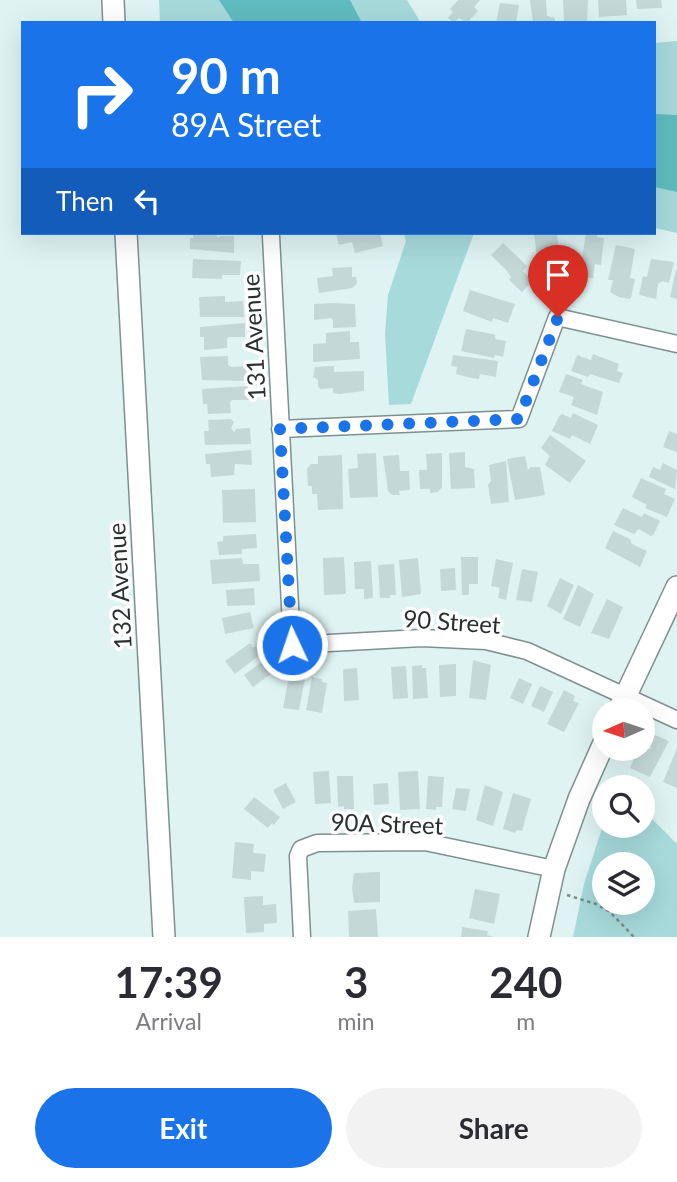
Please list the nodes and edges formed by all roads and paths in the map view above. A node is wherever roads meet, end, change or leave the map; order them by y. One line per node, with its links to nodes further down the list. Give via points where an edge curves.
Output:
1 (113, 0): 2 (main road)
2 (114, 21)
3 (126, 235): 16 (main road, 132 Avenue)
4 (271, 236): 6 (street, 131 Avenue)
5 (677, 344): 6 (street, via 558,317 519,419)
6 (280, 429): 8 (street, 131 Avenue)
7 (677, 587): 10 (main road)
8 (292, 645): 9 (street, 90 Street, via 422,638 486,641 527,651)
9 (613, 698)
10 (624, 698)
11 (655, 713): 12 (street, 90 Street)
12 (677, 720)
13 (596, 761): 14 (main road)
14 (554, 869): 17 (street, 90A Street, via 425,842 317,843 301,849 298,856); 18 (main road)
15 (564, 894): 19 (path, via 610,912)
16 (164, 937)
17 (302, 937)
18 (539, 937)
19 (634, 937)

